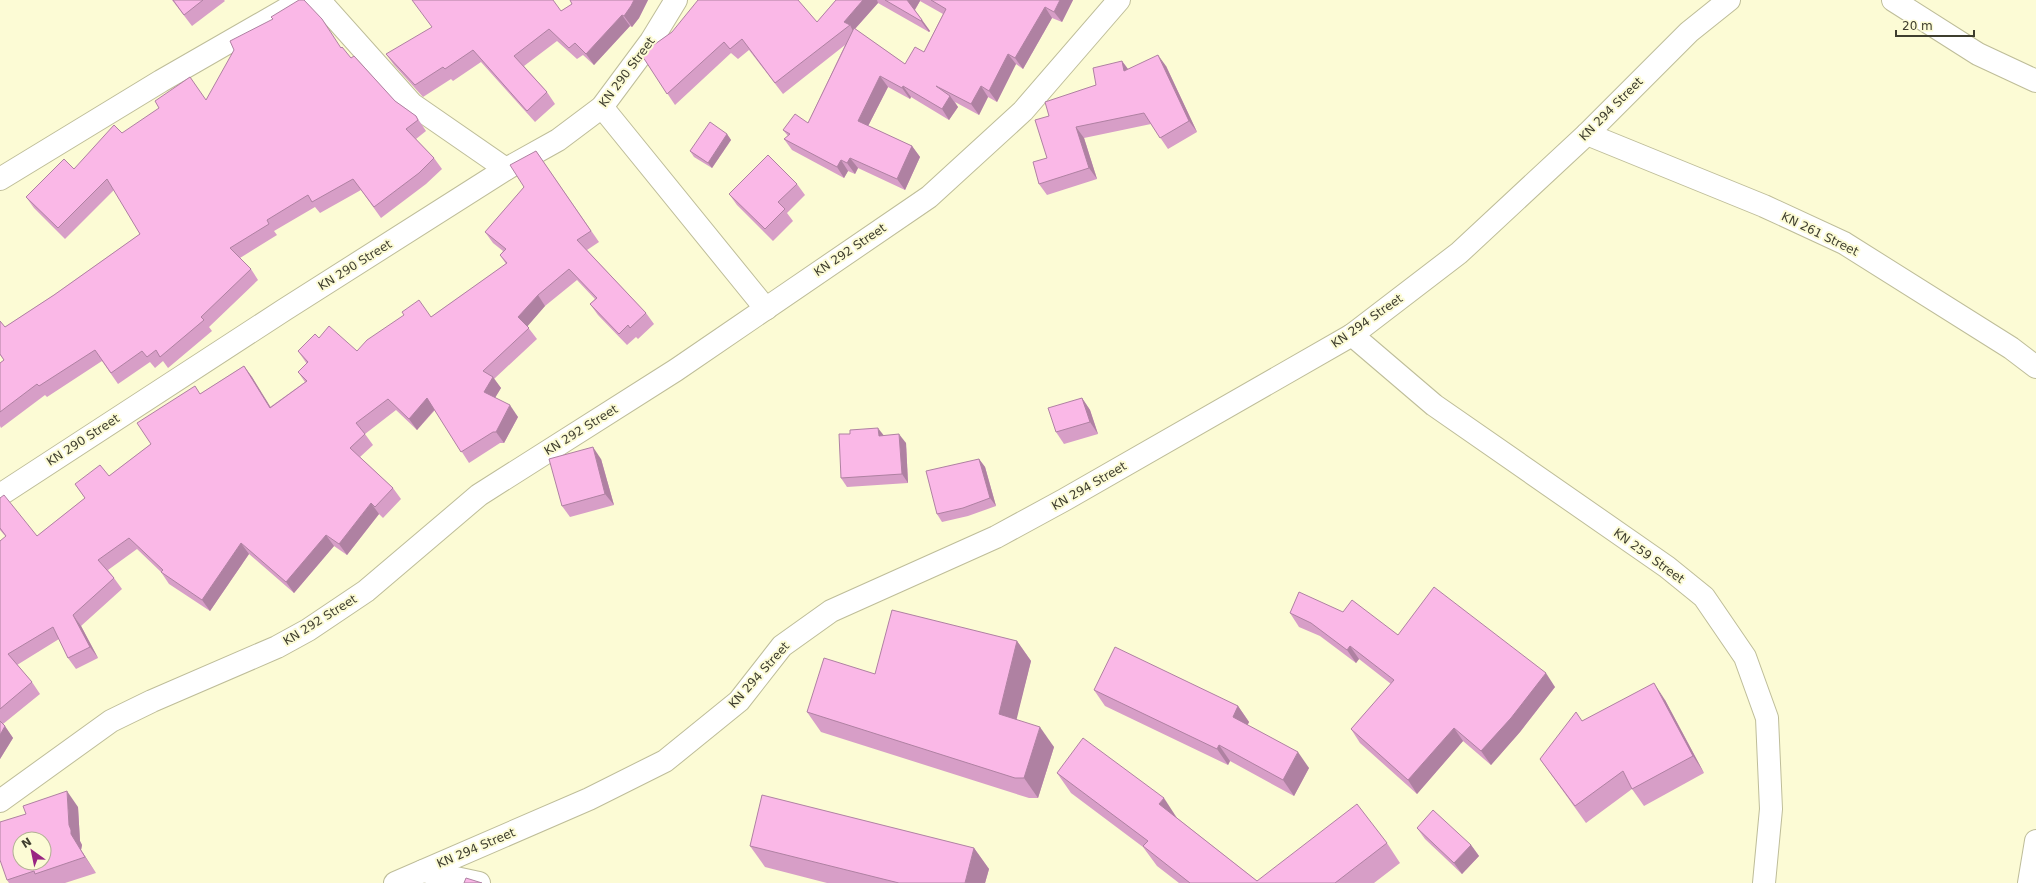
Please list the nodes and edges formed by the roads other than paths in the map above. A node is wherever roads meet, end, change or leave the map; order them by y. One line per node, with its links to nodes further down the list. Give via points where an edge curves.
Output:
1 (302, 0): 11 (street)
2 (319, 0): 10 (street, via 412,104)
3 (676, 0): 8 (street, KN 290 Street, via 651,41)
4 (1119, 0): 12 (street, KN 292 Street, via 1023,111 929,197)
5 (1729, 0): 9 (street, KN 294 Street, via 1689,32)
6 (1892, 0): 7 (street, via 1978,54)
7 (2036, 81)
8 (602, 107): 10 (street, KN 290 Street, via 558,140); 12 (street)
9 (1587, 134): 13 (street, KN 294 Street, via 1459,254); 14 (street, KN 261 Street, via 1764,206 1844,243 2011,348)
10 (506, 169): 15 (street, KN 290 Street)
11 (0, 179)
12 (766, 310): 16 (street, KN 292 Street, via 479,495 366,591 308,630 277,647 152,701 111,722)
13 (1352, 335): 18 (street, KN 294 Street, via 996,537 831,611 782,646 739,702 665,761 589,799); 21 (street, KN 259 Street, via 1434,405 1667,567 1704,597 1745,657 1767,718 1771,809)
14 (2036, 367)
15 (0, 495)
16 (0, 801)
17 (2036, 841): 22 (street)
18 (423, 871): 19 (street, KN 294 Street); 20 (street)
19 (395, 883)
20 (479, 883)
21 (1764, 883)
22 (2029, 883)

